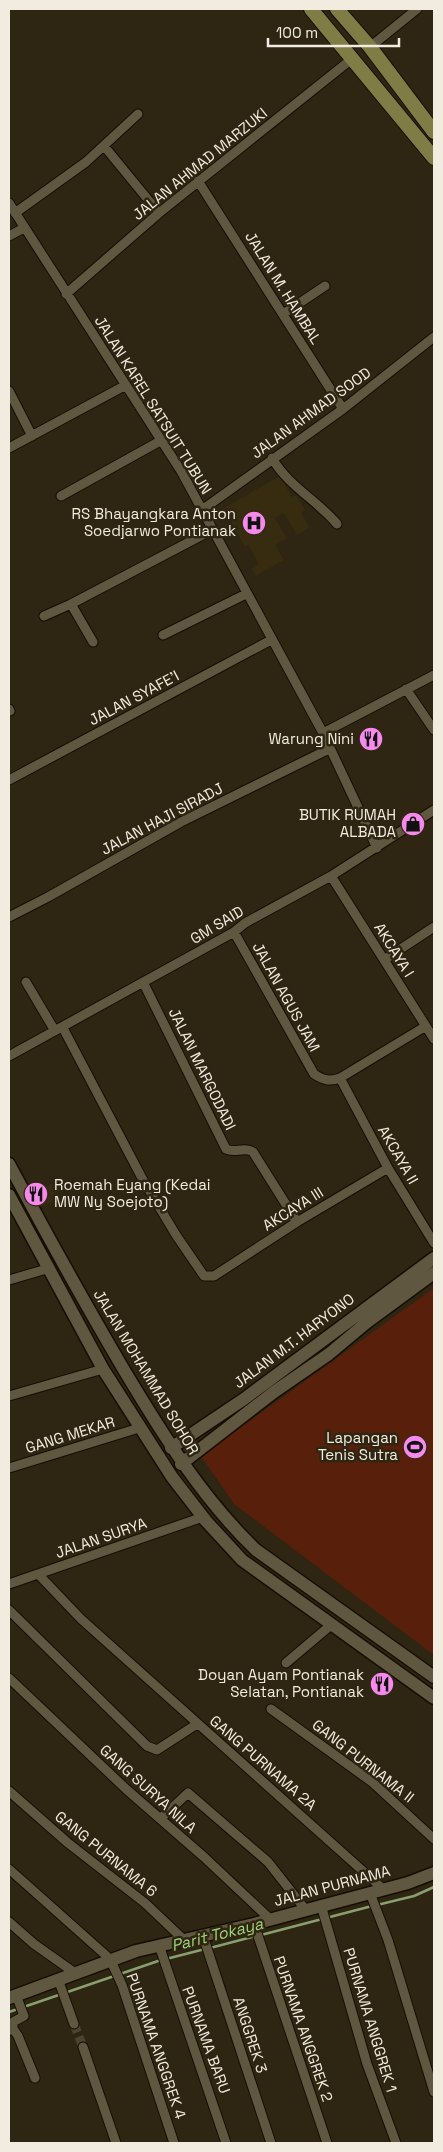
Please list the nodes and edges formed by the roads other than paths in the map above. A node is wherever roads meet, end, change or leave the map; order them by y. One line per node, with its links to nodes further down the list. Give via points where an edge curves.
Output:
1 (311, 9): 5 (main road)
2 (337, 9): 4 (main road)
3 (417, 9): 4 (street)
4 (370, 47): 7 (main road)
5 (353, 58): 9 (main road); 10 (street, JALAN AHMAD MARZUKI)
6 (138, 114): 8 (street)
7 (434, 132)
8 (104, 146): 12 (street); 13 (street)
9 (434, 158)
10 (198, 181): 12 (street, JALAN AHMAD MARZUKI); 18 (street, JALAN M. HAMBAL)
11 (9, 203): 13 (street, JALAN KAREL SATSUIT TUBUN)
12 (159, 212): 17 (street, JALAN AHMAD MARZUKI)
13 (15, 213): 14 (street, JALAN KAREL SATSUIT TUBUN)
14 (24, 228): 15 (street); 17 (street, JALAN KAREL SATSUIT TUBUN)
15 (9, 236)
16 (325, 286): 18 (street)
17 (66, 294): 20 (street, JALAN KAREL SATSUIT TUBUN)
18 (283, 314): 22 (street, JALAN M. HAMBAL)
19 (434, 337): 22 (street, JALAN AHMAD SOOD)
20 (126, 385): 23 (street); 24 (street, JALAN KAREL SATSUIT TUBUN)
21 (9, 391): 23 (street)
22 (343, 409): 26 (street, JALAN AHMAD SOOD)
23 (32, 436): 25 (street)
24 (162, 440): 27 (street); 28 (street, JALAN KAREL SATSUIT TUBUN)
25 (9, 448)
26 (272, 458): 28 (street, JALAN AHMAD SOOD); 29 (street, via 281,474 327,512)
27 (61, 496)
28 (202, 510): 30 (street, JALAN KAREL SATSUIT TUBUN)
29 (336, 524)
30 (212, 530): 31 (street, JALAN KAREL SATSUIT TUBUN); 32 (street)
31 (246, 594): 34 (street); 35 (street, JALAN KAREL SATSUIT TUBUN)
32 (71, 604): 33 (street); 36 (street)
33 (44, 616)
34 (163, 635)
35 (272, 640): 40 (street, JALAN KAREL SATSUIT TUBUN); 42 (street, JALAN SYAFE'I)
36 (93, 642)
37 (434, 675): 38 (street)
38 (406, 689): 39 (street); 40 (street)
39 (434, 730)
40 (323, 733): 41 (street, JALAN KAREL SATSUIT TUBUN)
41 (329, 749): 44 (street, JALAN KAREL SATSUIT TUBUN); 46 (street, JALAN HAJI SIRADJ, via 181,822)
42 (9, 780)
43 (434, 810): 44 (street, GM SAID)
44 (377, 848): 45 (street, GM SAID)
45 (330, 876): 48 (street, GM SAID); 49 (street, AKCAYA I)
46 (9, 917)
47 (434, 927): 49 (street)
48 (234, 932): 51 (street, GM SAID); 56 (street, JALAN AGUS JAM, via 314,1074 329,1081)
49 (384, 960): 52 (street, AKCAYA I)
50 (26, 982): 53 (street)
51 (143, 982): 53 (street, GM SAID); 60 (street, JALAN MARGODADI, via 226,1149 253,1152)
52 (426, 1026): 54 (street, AKCAYA I); 56 (street)
53 (59, 1030): 55 (street, GM SAID); 60 (street, AKCAYA III, via 176,1235 202,1274 214,1276)
54 (434, 1039)
55 (9, 1056)
56 (340, 1078): 58 (street, AKCAYA II)
57 (9, 1164): 66 (street, JALAN MOHAMMAD SOHOR)
58 (388, 1168): 60 (street, AKCAYA III); 61 (street, AKCAYA II)
59 (10, 1199): 63 (street)
60 (297, 1222)
61 (434, 1243)
62 (434, 1258): 67 (street, JALAN M.T. HARYONO)
63 (50, 1268): 65 (street); 68 (street)
64 (434, 1273): 67 (street)
65 (9, 1280)
66 (92, 1314): 68 (street); 73 (street, JALAN MOHAMMAD SOHOR)
67 (362, 1318): 71 (street, JALAN M.T. HARYONO)
68 (78, 1322): 69 (street)
69 (104, 1369): 70 (street); 72 (street)
70 (9, 1396)
71 (247, 1405): 73 (street, JALAN M.T. HARYONO); 74 (street)
72 (139, 1428): 75 (street, GANG MEKAR); 76 (street)
73 (171, 1448): 74 (street, JALAN MOHAMMAD SOHOR)
74 (182, 1464): 77 (street, JALAN MOHAMMAD SOHOR, via 234,1529)
75 (9, 1468)
76 (203, 1517): 78 (street); 79 (street, JALAN SURYA)
77 (256, 1550): 78 (street); 84 (street, JALAN MOHAMMAD SOHOR)
78 (242, 1560): 82 (street)
79 (38, 1575): 80 (street, JALAN SURYA); 90 (street, GANG PURNAMA 2A, via 81,1620)
80 (9, 1584)
81 (9, 1610): 90 (street, via 147,1746 157,1750)
82 (329, 1626): 83 (street); 85 (street)
83 (286, 1663)
84 (412, 1663): 85 (street); 86 (street, JALAN MOHAMMAD SOHOR)
85 (402, 1675): 88 (street)
86 (434, 1677)
87 (9, 1678): 92 (street, GANG SURYA NILA)
88 (434, 1698)
89 (272, 1709): 93 (street, GANG PURNAMA II, via 372,1782)
90 (197, 1724): 96 (street, GANG PURNAMA 2A)
91 (9, 1791): 103 (street, GANG PURNAMA 6, via 68,1843 145,1903)
92 (160, 1819): 97 (street, via 188,1793 268,1862); 99 (street, GANG SURYA NILA)
93 (434, 1839)
94 (9, 1870): 105 (street)
95 (434, 1873): 96 (street, JALAN PURNAMA)
96 (375, 1894): 98 (street, JALAN PURNAMA); 113 (street)
97 (306, 1909): 98 (street, JALAN PURNAMA); 99 (street, JALAN PURNAMA)
98 (322, 1910): 119 (street, PURNAMA ANGGREK 1, via 367,2064)
99 (270, 1919): 101 (street, JALAN PURNAMA)
100 (9, 1922): 106 (street)
101 (255, 1927): 102 (street, JALAN PURNAMA); 118 (street, PURNAMA ANGGREK 2)
102 (204, 1939): 103 (street, JALAN PURNAMA); 117 (street, ANGGREK 3)
103 (184, 1940): 104 (street, JALAN PURNAMA)
104 (160, 1949): 105 (street, JALAN PURNAMA); 116 (street, PURNAMA BARU)
105 (112, 1962): 106 (street, JALAN PURNAMA); 115 (street, PURNAMA ANGGREK 4)
106 (75, 1973): 107 (street, JALAN PURNAMA)
107 (59, 1982): 108 (street, JALAN PURNAMA); 109 (street)
108 (14, 1997): 110 (street, via 23,2018 13,2023)
109 (74, 2024)
110 (11, 2030): 112 (street, via 20,2039)
111 (83, 2047): 114 (street)
112 (35, 2078)
113 (434, 2092)
114 (116, 2143)
115 (174, 2143)
116 (226, 2143)
117 (270, 2143)
118 (327, 2143)
119 (396, 2143)

